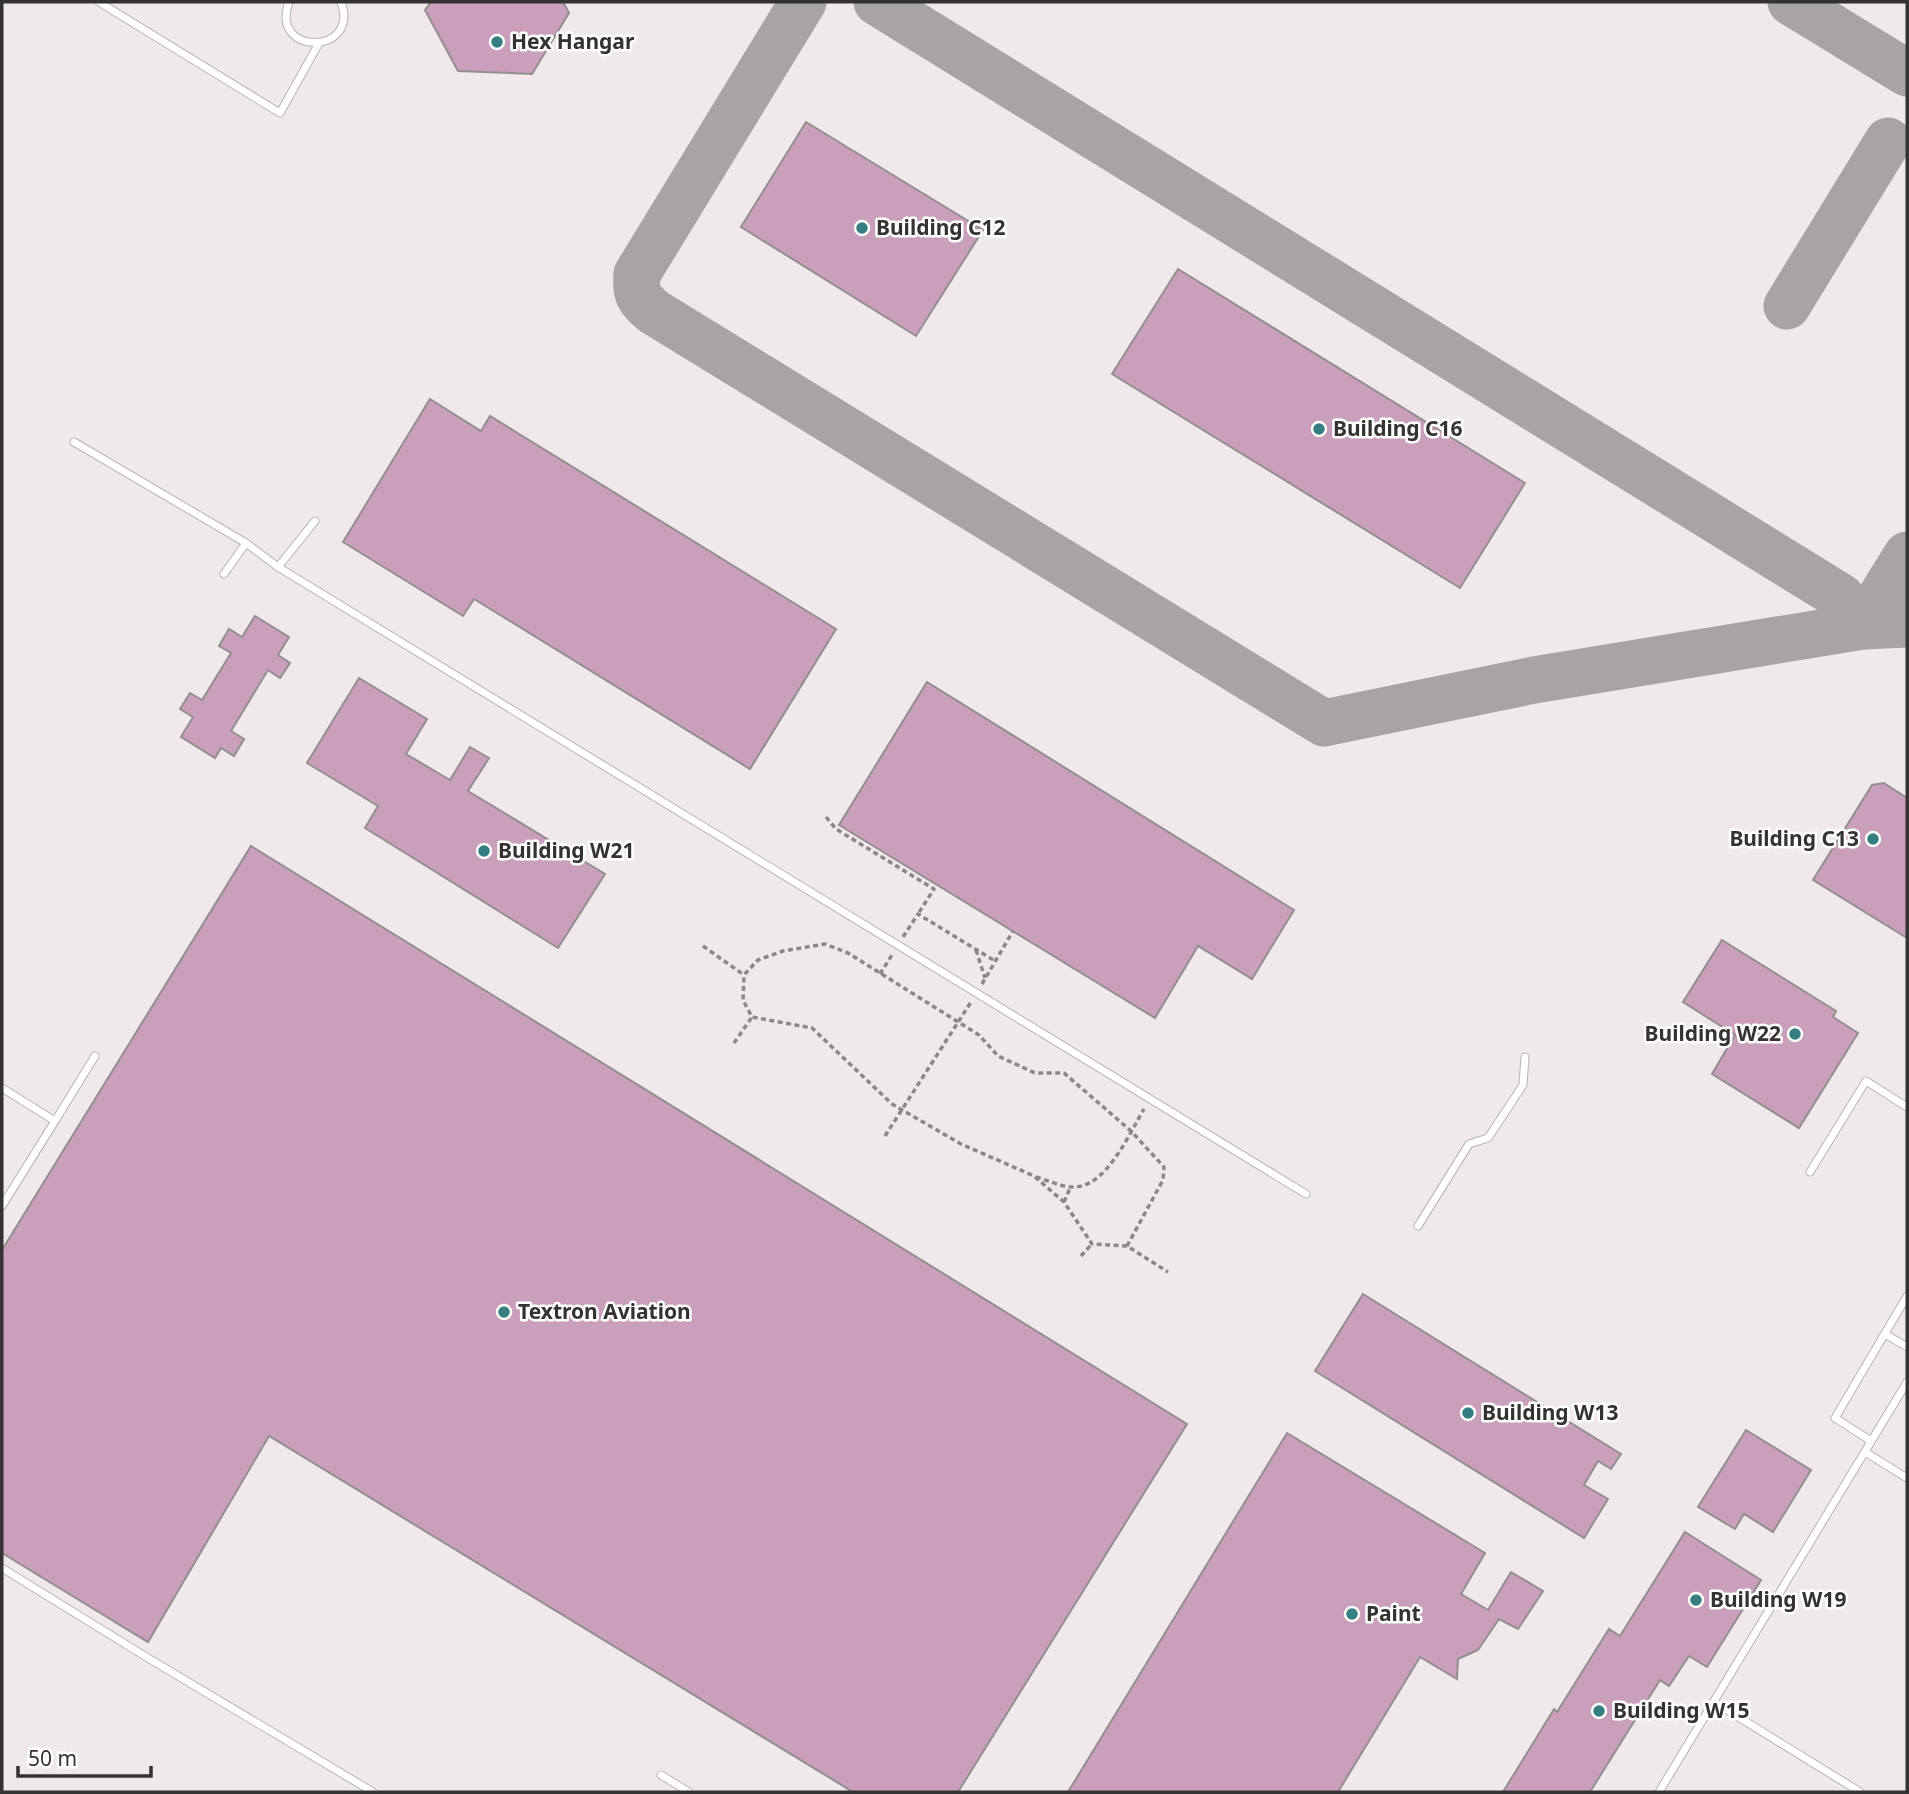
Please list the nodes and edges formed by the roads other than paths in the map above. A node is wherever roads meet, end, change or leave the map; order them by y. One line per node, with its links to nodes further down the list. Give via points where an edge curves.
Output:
1 (99, 2): 4 (lane, via 280,113)
2 (289, 2): 4 (lane, via 290,30 304,42)
3 (341, 2): 4 (lane, via 344,14 338,32)
4 (319, 43)
5 (74, 442): 7 (lane)
6 (315, 521): 8 (lane)
7 (246, 543): 8 (lane); 9 (lane)
8 (278, 566): 16 (lane)
9 (224, 573)
10 (95, 1056): 14 (lane)
11 (1525, 1057): 18 (lane, via 1523,1085 1488,1138 1468,1144)
12 (2, 1088): 14 (lane)
13 (1907, 1107): 15 (lane, via 1866,1081)
14 (55, 1121): 17 (lane)
15 (1811, 1172)
16 (1306, 1195)
17 (2, 1206)
18 (1418, 1226)
19 (1907, 1296): 20 (lane)
20 (1885, 1334): 21 (lane); 23 (lane, via 1835,1419)
21 (1907, 1347)
22 (1907, 1382): 23 (lane)
23 (1871, 1441): 24 (lane)
24 (1865, 1452): 25 (lane); 27 (lane)
25 (1907, 1478)
26 (2, 1567): 29 (lane)
27 (1714, 1702): 31 (lane); 32 (lane)
28 (661, 1775): 30 (lane)
29 (373, 1792)
30 (689, 1792)
31 (1659, 1792)
32 (1860, 1792)

